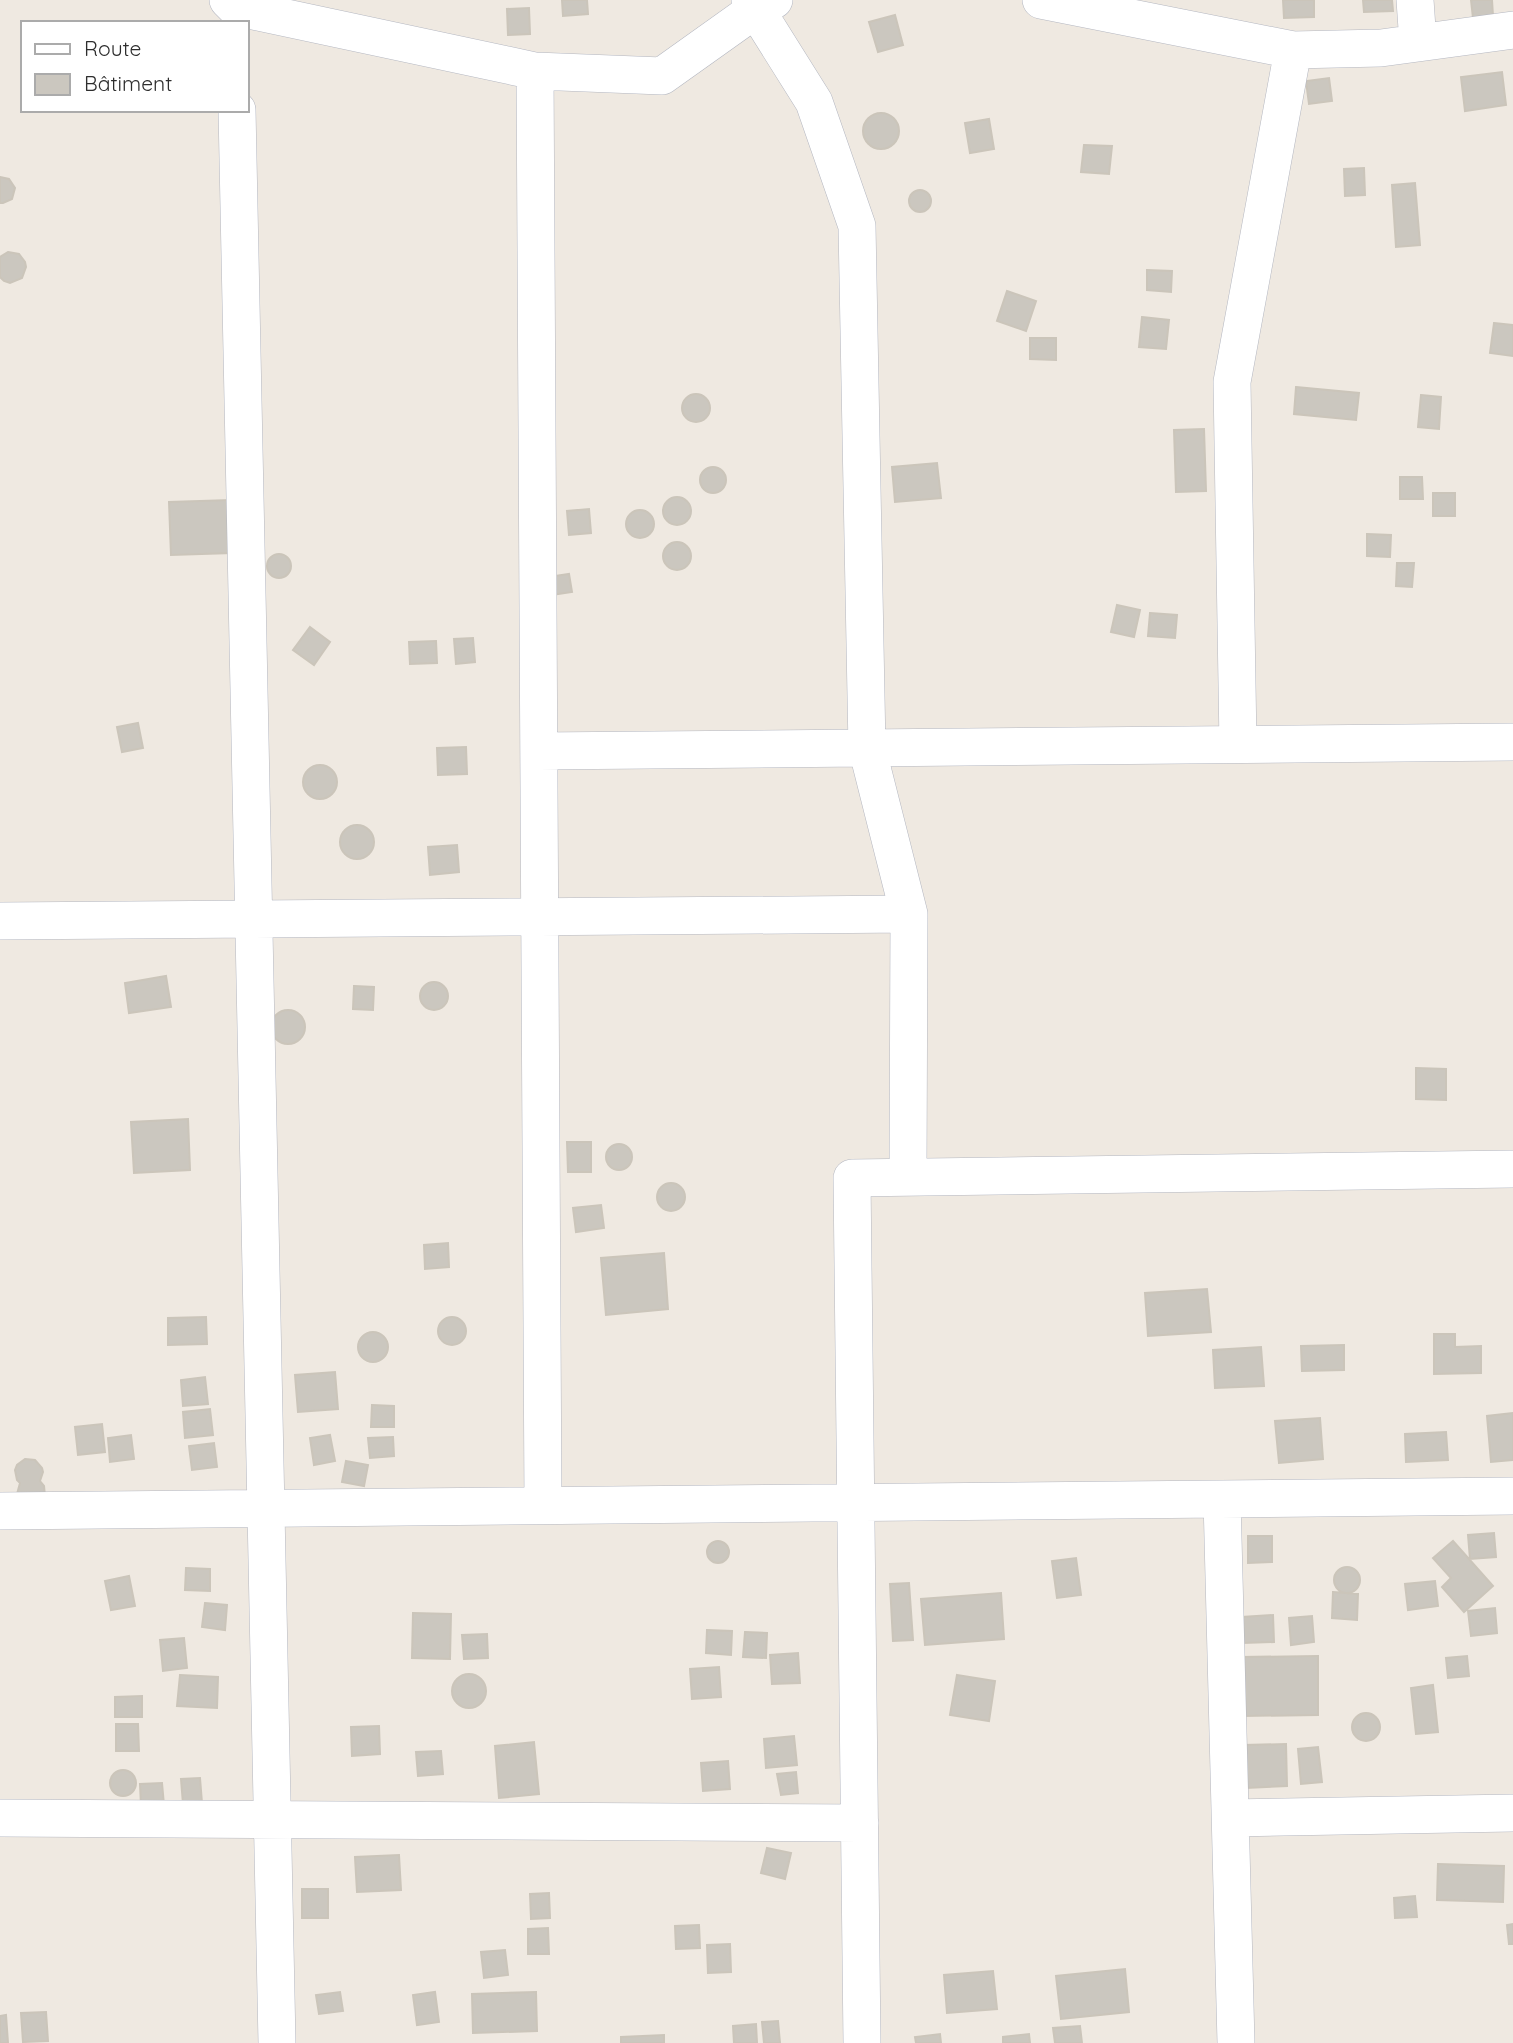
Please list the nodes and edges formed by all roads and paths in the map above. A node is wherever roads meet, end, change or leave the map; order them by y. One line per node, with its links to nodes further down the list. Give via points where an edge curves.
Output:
1 (1041, 0): 7 (street)
2 (1415, 0): 6 (street)
3 (760, 3): 8 (street, via 662,76); 12 (street, via 814,103 857,226)
4 (234, 8): 8 (street)
5 (1513, 30): 6 (street)
6 (1418, 43): 7 (street)
7 (1293, 50): 11 (street, via 1232,382)
8 (535, 71): 13 (street)
9 (237, 112): 16 (street)
10 (1513, 742): 11 (street)
11 (1238, 744): 12 (street)
12 (867, 748): 13 (street); 14 (street)
13 (539, 751): 15 (street)
14 (909, 914): 15 (street); 19 (street)
15 (540, 916): 16 (street); 23 (street)
16 (254, 919): 17 (street); 24 (street)
17 (0, 921)
18 (1513, 1169): 19 (street)
19 (908, 1177): 22 (street, via 852,1178)
20 (1513, 1496): 21 (street)
21 (1222, 1499): 22 (street); 28 (street)
22 (856, 1502): 23 (street); 30 (street)
23 (542, 1505): 24 (street)
24 (266, 1508): 25 (street); 29 (street)
25 (0, 1511)
26 (1513, 1813): 28 (street)
27 (0, 1818): 29 (street)
28 (1231, 1818): 33 (street)
29 (272, 1819): 30 (street); 31 (street)
30 (860, 1823): 32 (street)
31 (277, 2043)
32 (862, 2043)
33 (1237, 2043)

